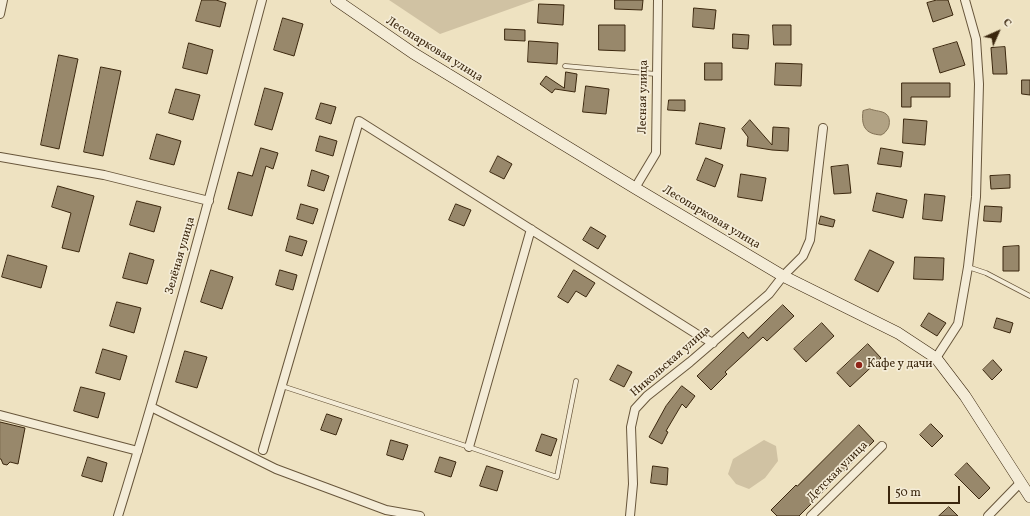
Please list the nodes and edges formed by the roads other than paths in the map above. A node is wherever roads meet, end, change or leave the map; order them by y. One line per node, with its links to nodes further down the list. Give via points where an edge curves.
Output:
1 (3, 0): 6 (street)
2 (262, 0): 12 (street, Зелёная улица)
3 (336, 0): 11 (street, Лесопарковая улица, via 413,53)
4 (658, 0): 8 (street, Лесная улица)
5 (965, 0): 14 (street, via 976,39 979,84 976,197)
6 (0, 14)
7 (565, 66): 8 (lane)
8 (656, 74): 11 (street, Лесная улица, via 656,153)
9 (823, 128): 15 (street, Никольская улица, via 810,240 803,256)
10 (0, 157): 12 (street, via 104,175)
11 (635, 188): 15 (street, Лесопарковая улица)
12 (209, 201): 21 (street, Зелёная улица)
13 (531, 229): 17 (street); 20 (street, via 359,121); 24 (street)
14 (968, 267): 16 (lane, via 986,273); 18 (street, via 958,324)
15 (783, 276): 17 (street, Никольская улица, via 770,294); 18 (street, Лесопарковая улица, via 898,333)
16 (1030, 296)
17 (712, 343): 31 (street, Никольская улица, via 647,396 635,409 631,427 633,484)
18 (936, 358): 27 (street, Лесопарковая улица, via 965,396)
19 (576, 381): 24 (lane, via 557,477)
20 (282, 386): 24 (lane); 25 (street)
21 (151, 407): 26 (street, Зелёная улица); 30 (street, via 276,469 386,510)
22 (0, 415): 26 (street)
23 (882, 446): 32 (street, Детская улица)
24 (469, 447)
25 (263, 450)
26 (138, 452): 29 (street, Зелёная улица)
27 (1021, 482): 28 (street, Лесопарковая улица); 33 (street)
28 (1030, 497)
29 (118, 516)
30 (420, 516)
31 (630, 516)
32 (811, 516)
33 (988, 516)

